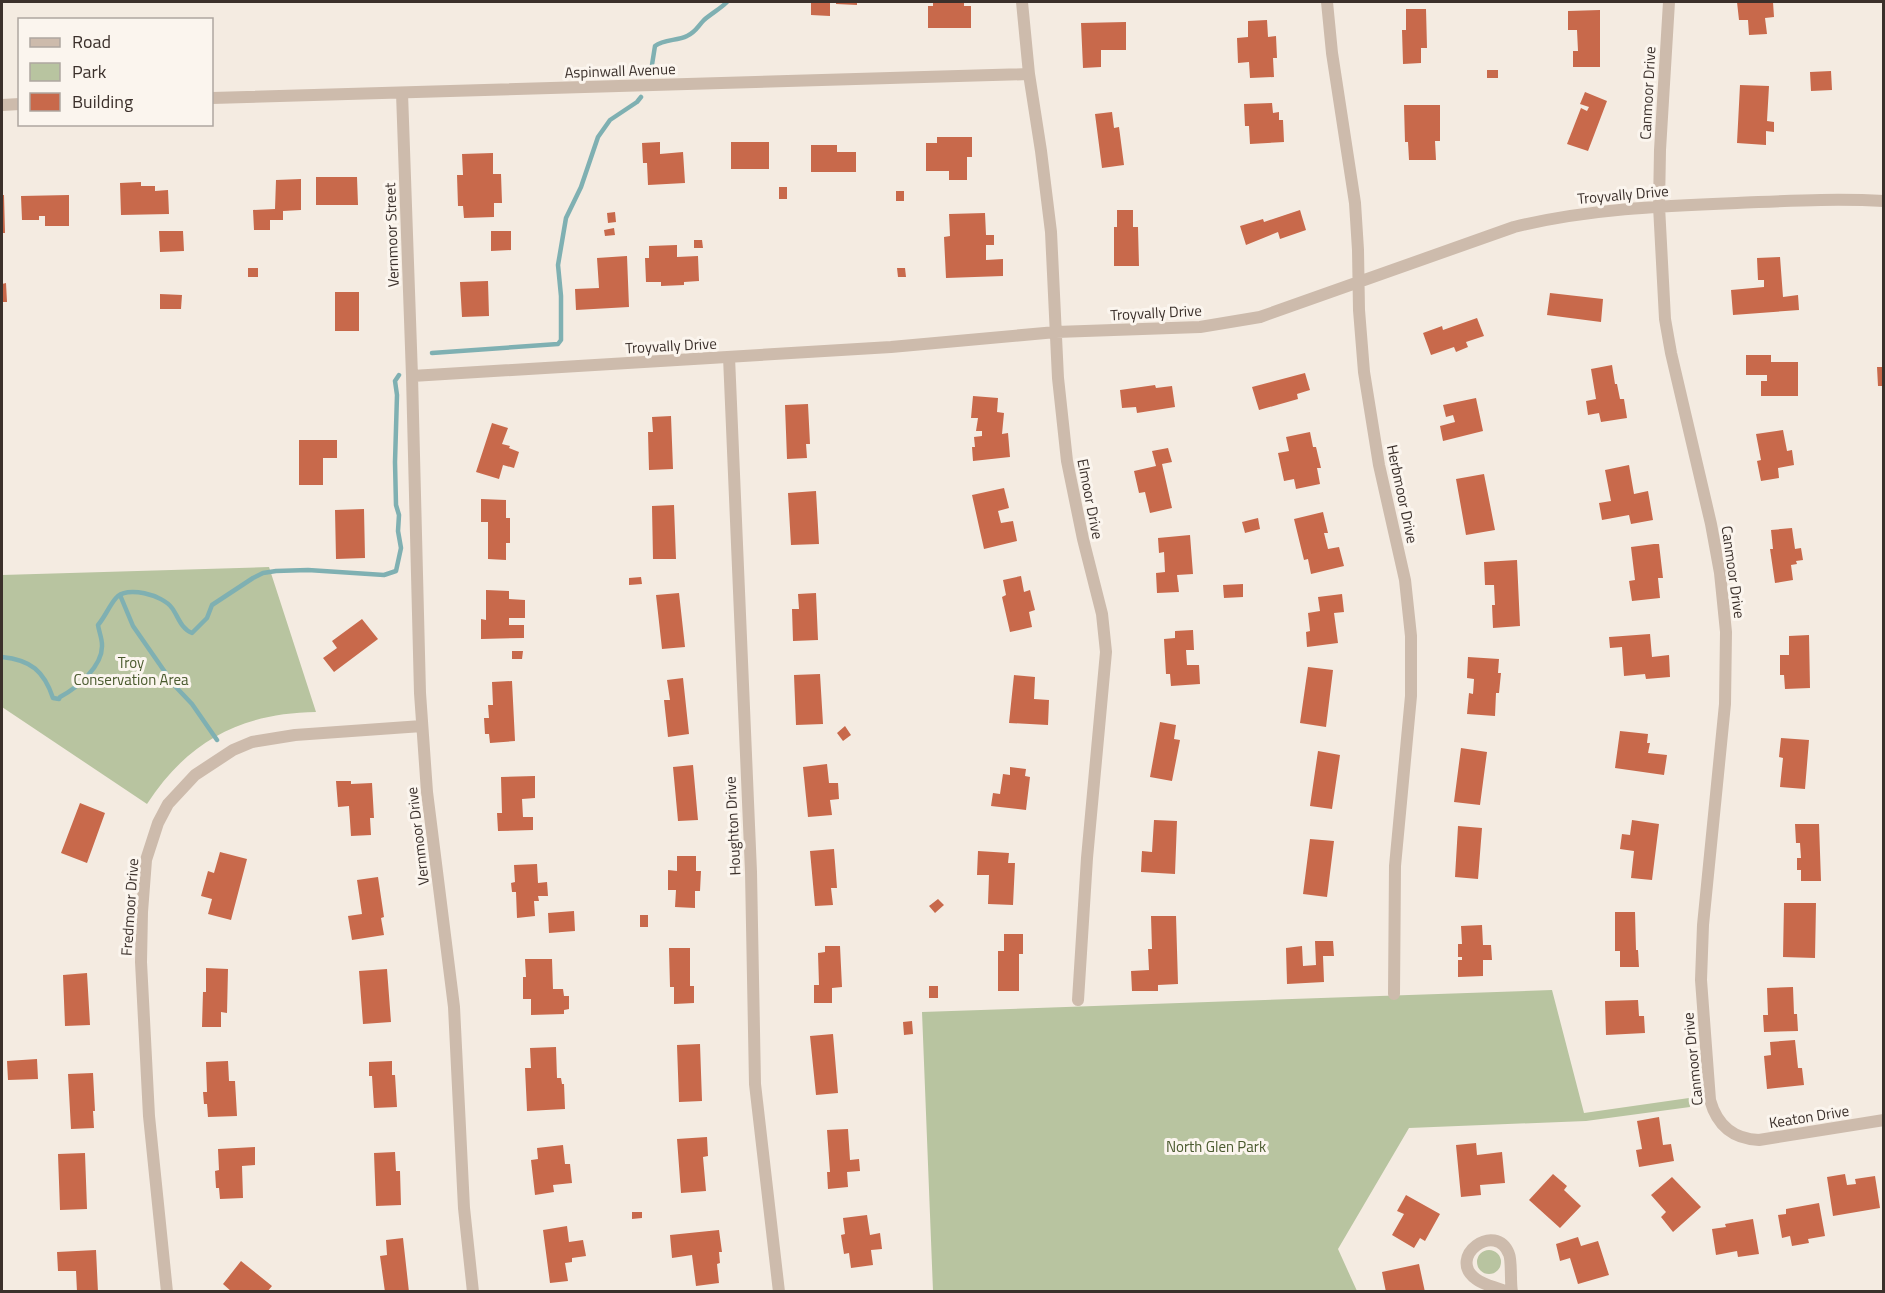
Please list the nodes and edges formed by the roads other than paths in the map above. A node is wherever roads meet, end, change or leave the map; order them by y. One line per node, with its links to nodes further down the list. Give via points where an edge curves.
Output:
1 (1022, 2): 4 (street, Elmoor Drive)
2 (1327, 2): 11 (street, Herbmoor Drive, via 1355,203)
3 (1669, 2): 10 (street, Canmoor Drive)
4 (1029, 74): 5 (street, Aspinwall Avenue); 12 (street, Elmoor Drive, via 1048,204)
5 (402, 93): 6 (street, Aspinwall Avenue); 14 (street, Vernmoor Street)
6 (213, 98)
7 (18, 104): 8 (street)
8 (2, 105)
9 (1884, 201): 10 (street, Troyvally Drive, via 1842,198)
10 (1659, 206): 11 (street, Troyvally Drive, via 1578,214 1514,227); 19 (street, Canmoor Drive, via 1665,319 1711,524 1726,632 1725,704 1701,980 1710,1100 1723,1126)
11 (1358, 283): 12 (street, Troyvally Drive, via 1228,324); 16 (street, Herbmoor Drive, via 1371,418 1405,580 1411,636 1411,696 1395,866)
12 (1056, 332): 13 (street, Troyvally Drive); 17 (street, Elmoor Drive, via 1067,460 1102,614 1106,652)
13 (729, 357): 14 (street, Troyvally Drive); 22 (street, Houghton Drive, via 751,872 754,1062)
14 (412, 376): 15 (street, Vernmoor Drive)
15 (422, 726): 20 (street, Fredmoor Drive, via 252,742 232,750 195,775 168,804 158,823 146,860 141,963 149,1116); 21 (street, Vernmoor Drive, via 426,792 453,1008 464,1208)
16 (1394, 994)
17 (1078, 1000)
18 (1884, 1120): 19 (street, Keaton Drive, via 1759,1140)
19 (1740, 1137)
20 (167, 1292)
21 (473, 1292)
22 (779, 1292)
23 (1507, 1292): 24 (street, via 1480,1282 1469,1272 1469,1254 1479,1243 1491,1240 1510,1254)
24 (1512, 1292)

